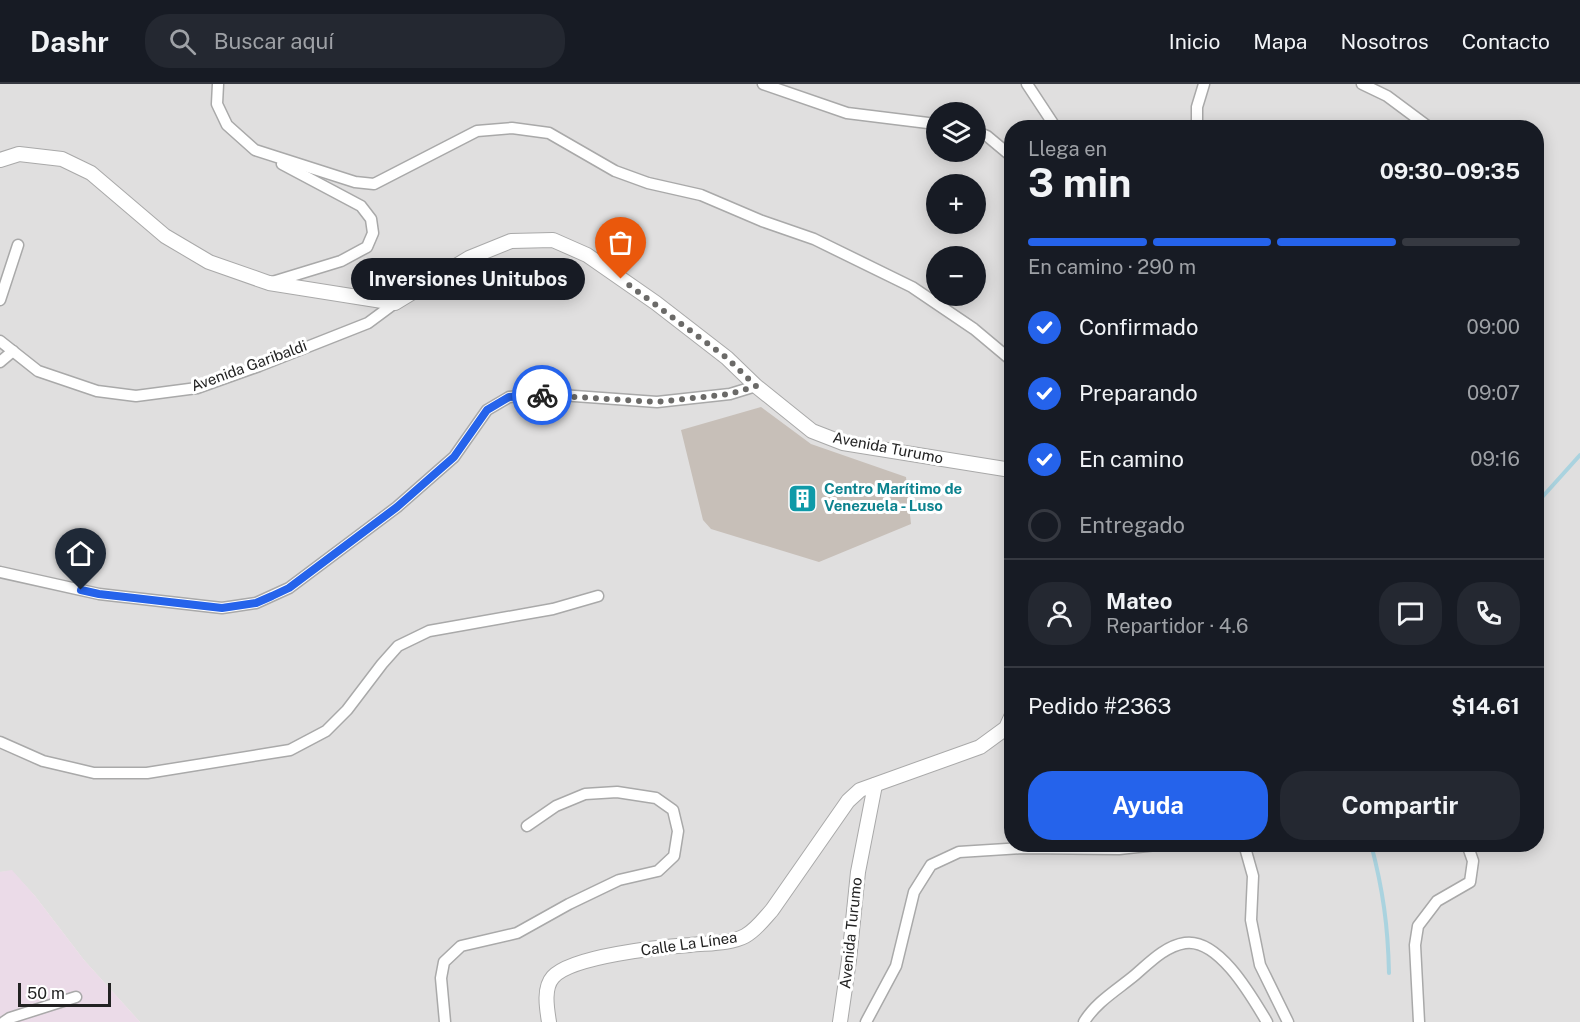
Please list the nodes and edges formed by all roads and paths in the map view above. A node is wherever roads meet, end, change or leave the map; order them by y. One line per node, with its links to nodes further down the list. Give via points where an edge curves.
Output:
1 (218, 84): 11 (street, via 217,104 227,125)
2 (763, 84): 9 (street, via 847,113)
3 (1027, 84): 6 (street)
4 (1204, 84): 7 (street)
5 (1362, 84): 8 (street, via 1387,96)
6 (1051, 120)
7 (1197, 120)
8 (1419, 120)
9 (926, 123)
10 (986, 136): 12 (street)
11 (255, 150): 15 (street, via 361,206 371,219 373,233 367,246 341,261); 20 (street, via 356,182 374,184 477,131 512,128 549,133 615,171 700,195 814,239 912,287)
12 (1004, 150)
13 (0, 160): 15 (street, via 19,154 62,159 91,173 165,236 209,262)
14 (18, 245): 16 (street)
15 (269, 283): 17 (street)
16 (0, 300)
17 (395, 303): 19 (street, Avenida Garibaldi, via 368,323 218,381 197,388 136,396 97,390 38,371); 22 (street, Avenida Turumo, via 469,258 511,241 553,240 587,255 656,303 727,358)
18 (0, 341): 19 (street, Avenida Garibaldi)
19 (13, 351): 21 (street)
20 (1004, 354)
21 (0, 362)
22 (756, 386): 23 (street, Avenida Turumo, via 812,432 843,442); 24 (street, via 730,394 657,402 546,394 509,397 487,410 454,457 397,507 289,588 256,603 222,608 99,594)
23 (1004, 469)
24 (0, 572)
25 (598, 596): 27 (street, via 553,609 429,631 398,646 326,731 290,750 147,772 94,773 43,761)
26 (1004, 730): 28 (street, via 981,747)
27 (0, 742)
28 (875, 785): 34 (street, Avenida Turumo, via 858,872); 37 (street, Calle La Línea, via 860,790 849,801 758,926 726,942 653,949 564,968 551,978 547,996)
29 (527, 826): 36 (street, via 556,806 585,794 617,792 656,798 673,810 678,831 674,856 658,871 619,880 517,933 461,946 444,962 441,978)
30 (1004, 849): 38 (street, via 959,852 931,865 914,892 896,966)
31 (1246, 852): 41 (street, via 1253,876 1251,920 1260,965)
32 (1470, 852): 42 (street, via 1473,861 1470,882 1437,901 1418,926 1415,945)
33 (76, 997): 35 (street)
34 (840, 1017)
35 (4, 1022)
36 (445, 1022)
37 (549, 1022)
38 (866, 1022)
39 (1084, 1022): 40 (street, via 1098,1004 1163,951 1184,943 1198,943 1226,962)
40 (1268, 1022)
41 (1288, 1022)
42 (1419, 1022)

